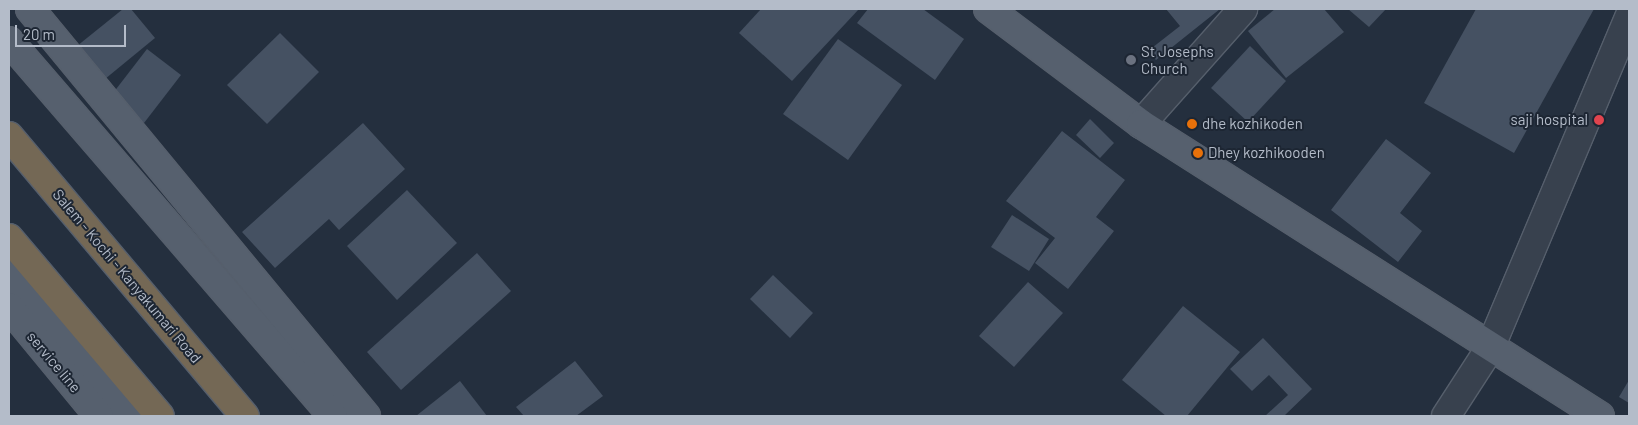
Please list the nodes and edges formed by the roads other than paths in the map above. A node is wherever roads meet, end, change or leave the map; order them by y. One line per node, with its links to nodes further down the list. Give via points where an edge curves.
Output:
1 (30, 9): 17 (main road)
2 (988, 9): 6 (main road)
3 (1243, 9): 6 (street)
4 (1629, 17): 11 (street)
5 (9, 41): 16 (main road)
6 (1141, 124): 11 (main road)
7 (9, 136): 15 (highway, Salem - Kochi - Kanyakumari Road)
8 (9, 238): 14 (highway)
9 (9, 277): 13 (main road)
10 (9, 308): 12 (main road, service line)
11 (1490, 348): 18 (street); 19 (main road)
12 (99, 416)
13 (126, 416)
14 (160, 416)
15 (245, 416)
16 (332, 416)
17 (366, 416)
18 (1446, 416)
19 (1600, 416)

